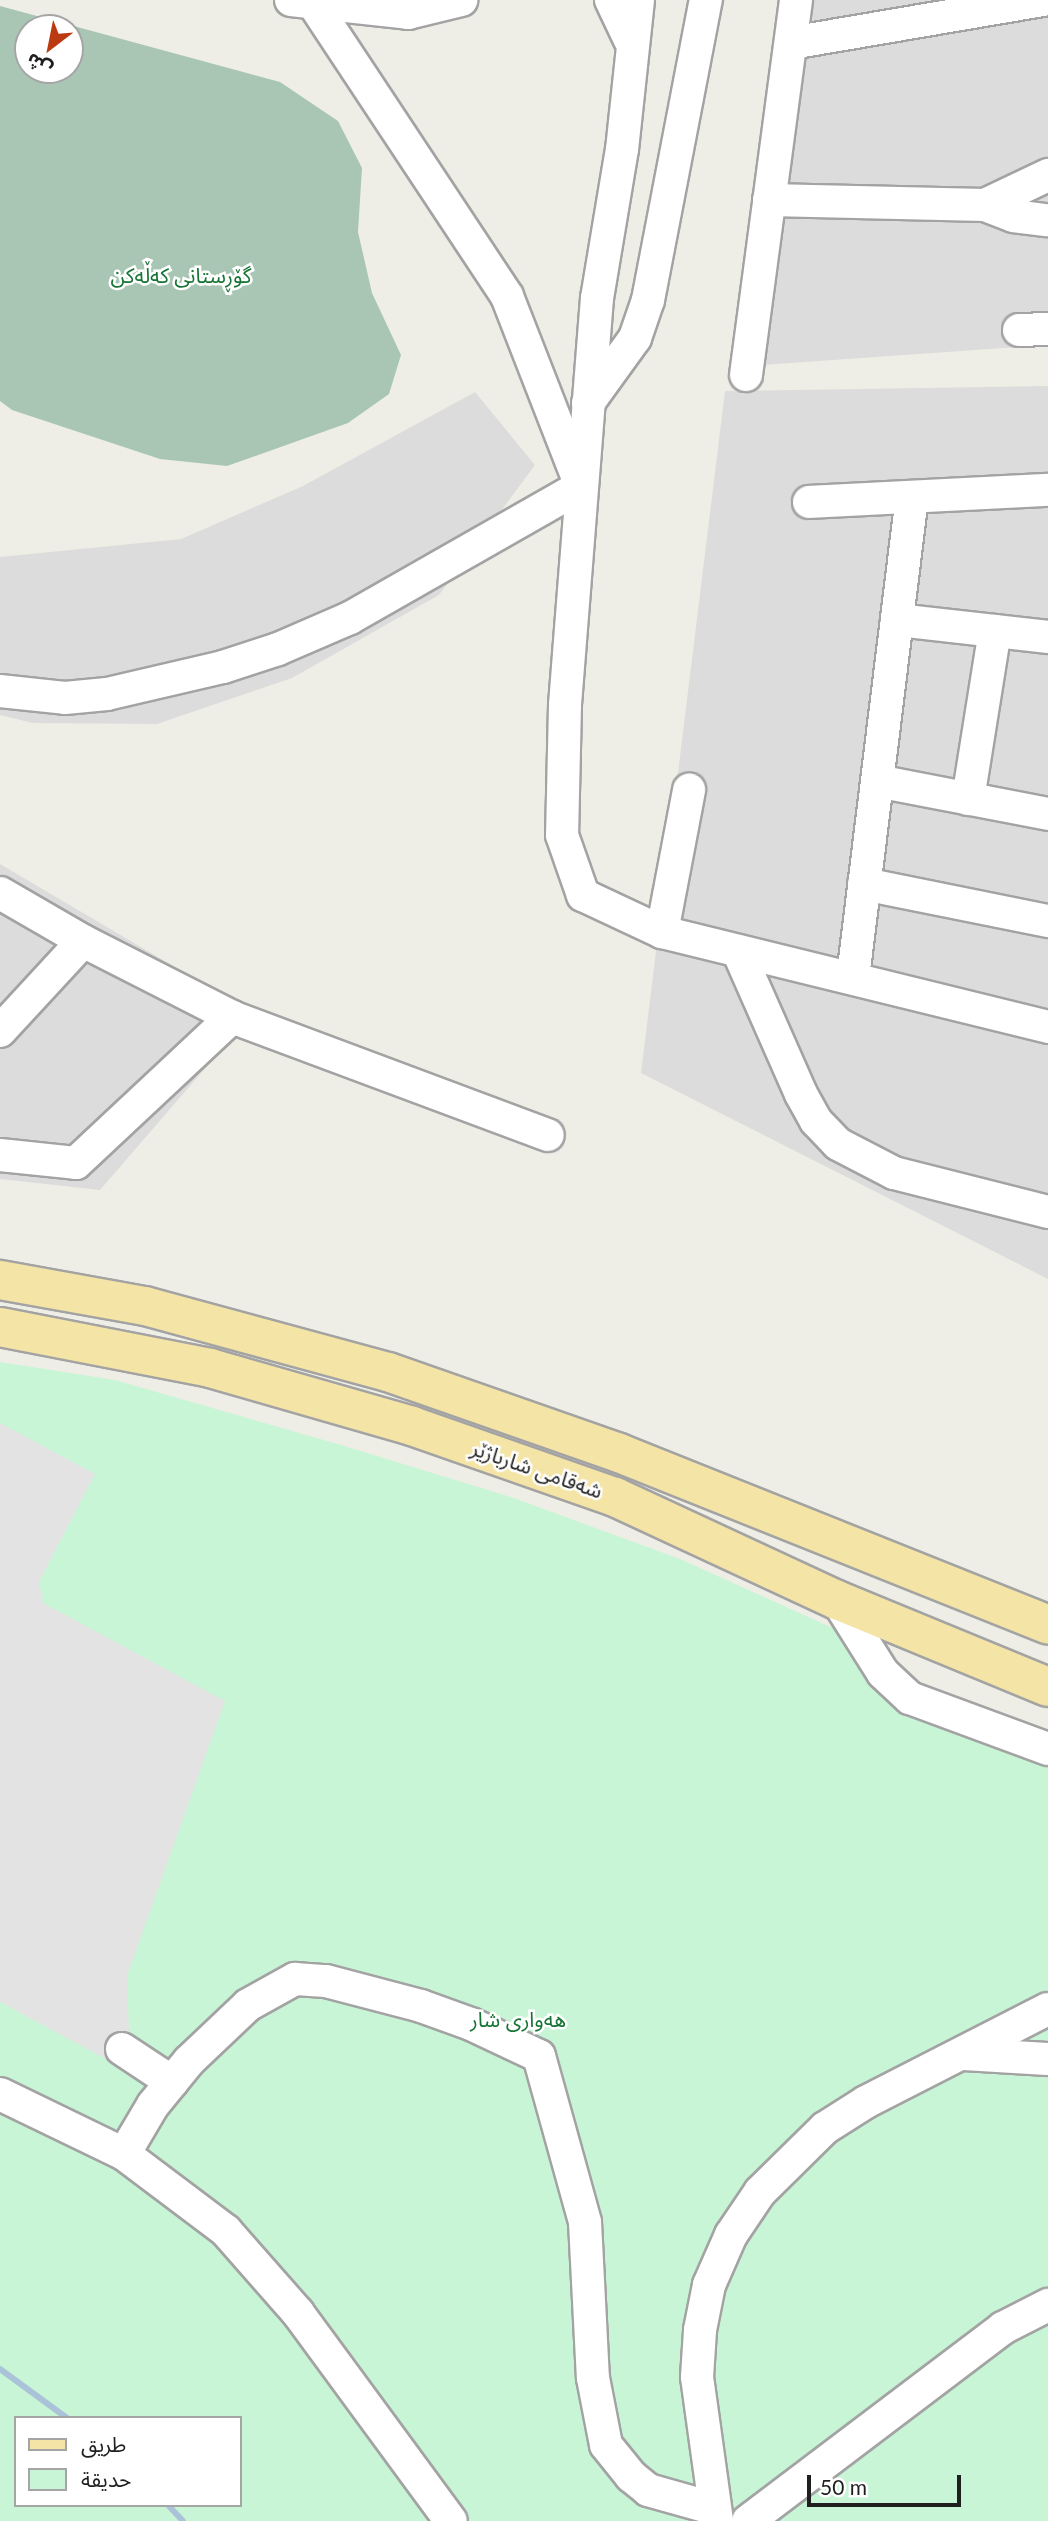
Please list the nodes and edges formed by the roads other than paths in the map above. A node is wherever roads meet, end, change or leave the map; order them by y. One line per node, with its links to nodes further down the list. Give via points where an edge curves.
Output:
1 (461, 0): 8 (street, via 408,13)
2 (611, 0): 10 (street)
3 (638, 0): 10 (street)
4 (708, 0): 5 (street); 17 (street, via 648,300 635,338)
5 (729, 0)
6 (796, 0): 11 (street)
7 (1042, 0): 9 (street)
8 (302, 1): 18 (street, via 507,296)
9 (974, 7): 11 (street)
10 (630, 40): 17 (street, via 622,149 597,298)
11 (791, 43): 13 (street)
12 (1037, 180): 14 (street); 15 (street)
13 (769, 200): 14 (street); 16 (street)
14 (985, 205): 15 (street)
15 (1038, 219)
16 (746, 375)
17 (588, 404): 18 (street)
18 (581, 486): 25 (street, via 350,618 278,649 107,694 65,698); 33 (street, via 565,705 562,835 583,895)
19 (1048, 490): 20 (street)
20 (912, 498): 21 (street); 22 (street)
21 (809, 502)
22 (897, 620): 23 (street); 26 (street)
23 (995, 631): 24 (street); 28 (street)
24 (1048, 637)
25 (0, 691)
26 (877, 781): 28 (street); 30 (street)
27 (689, 790): 33 (street)
28 (968, 799): 29 (street)
29 (1048, 814)
30 (864, 884): 32 (street); 36 (street)
31 (0, 892): 34 (street)
32 (1048, 921)
33 (662, 932): 35 (street)
34 (83, 941): 37 (street); 40 (street)
35 (738, 951): 36 (street); 43 (street, via 801,1094 816,1121 838,1144 894,1173)
36 (853, 976): 39 (street)
37 (232, 1017): 41 (street); 42 (street, via 76,1163)
38 (1048, 1021): 39 (street)
39 (1048, 1027)
40 (0, 1031)
41 (548, 1135)
42 (0, 1155)
43 (1048, 1212)
44 (0, 1280): 46 (main road, شەقامی شارباژێر, via 145,1306 388,1372)
45 (0, 1327): 47 (main road, شەقامی شارباژێر, via 210,1368)
46 (461, 1397): 47 (main road); 49 (main road, شەقامی شارباژێر, via 619,1453)
47 (448, 1438): 48 (main road, شەقامی شارباژێر, via 615,1497)
48 (837, 1600): 50 (main road, شەقامی شارباژێر); 51 (street, via 883,1673 911,1698)
49 (1048, 1625)
50 (1048, 1687)
51 (1048, 1749)
52 (1048, 2008): 54 (street)
53 (122, 2049): 56 (street)
54 (961, 2054): 55 (street); 60 (street, via 824,2128 760,2192 731,2235 709,2285 699,2330 697,2377)
55 (1048, 2059)
56 (172, 2082): 58 (street); 60 (street, via 248,2005 295,1979 326,1981 421,2006 539,2056 585,2222 593,2378 607,2445 648,2490)
57 (0, 2094): 58 (street)
58 (124, 2154): 61 (street, via 199,2207 271,2280)
59 (1048, 2305): 62 (street, via 1003,2329)
60 (714, 2515)
61 (451, 2521)
62 (748, 2521)

